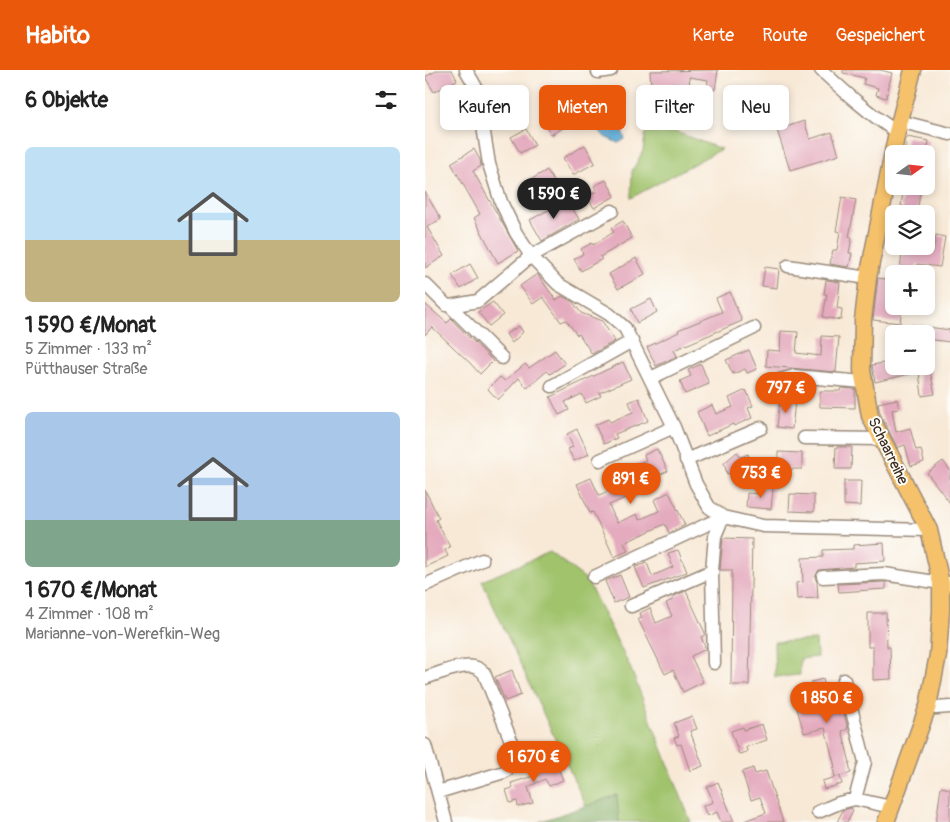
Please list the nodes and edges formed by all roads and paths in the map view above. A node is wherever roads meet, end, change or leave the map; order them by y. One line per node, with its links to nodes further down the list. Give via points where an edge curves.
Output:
1 (466, 70): 9 (street, via 477,89 489,164 501,202)
2 (611, 70): 5 (street)
3 (821, 70): 6 (street, via 873,116)
4 (913, 70): 6 (main road, Schaarreihe)
5 (598, 72)
6 (898, 126): 7 (street); 11 (main road, Schaarreihe)
7 (950, 134)
8 (612, 211): 9 (street)
9 (531, 256): 13 (street, via 477,301); 15 (street, via 558,284 609,314 625,328)
10 (788, 266): 11 (street)
11 (868, 278): 19 (main road, Schaarreihe, via 862,336)
12 (425, 284): 13 (street)
13 (450, 306): 16 (street)
14 (754, 328): 17 (street)
15 (632, 341): 17 (street); 20 (street)
16 (502, 358)
17 (651, 378): 21 (street)
18 (777, 381): 19 (street, via 794,376)
19 (863, 382): 24 (main road, Schaarreihe, via 870,416)
20 (552, 386)
21 (673, 427): 25 (street); 26 (street)
22 (761, 428): 26 (street)
23 (804, 438): 24 (street)
24 (881, 439): 28 (main road, Schaarreihe)
25 (600, 460)
26 (686, 460): 27 (street, via 709,507)
27 (723, 517): 28 (street, via 763,526); 30 (street, via 715,536); 31 (street)
28 (929, 530): 33 (main road, Schaarreihe)
29 (482, 560): 34 (street)
30 (712, 571): 35 (street); 36 (street)
31 (593, 577)
32 (823, 577): 33 (street, via 884,574)
33 (945, 583): 39 (main road, Schaarreihe, via 934,681)
34 (425, 585)
35 (631, 606)
36 (714, 663)
37 (425, 678): 42 (street, via 469,666 484,673 515,756 512,765 504,772)
38 (844, 680): 43 (street, via 865,762)
39 (928, 706): 40 (street); 45 (main road, Schaarreihe)
40 (950, 707)
41 (425, 745): 42 (street)
42 (433, 787): 46 (street)
43 (855, 799): 44 (street); 45 (street)
44 (818, 812)
45 (888, 814)
46 (446, 822)

